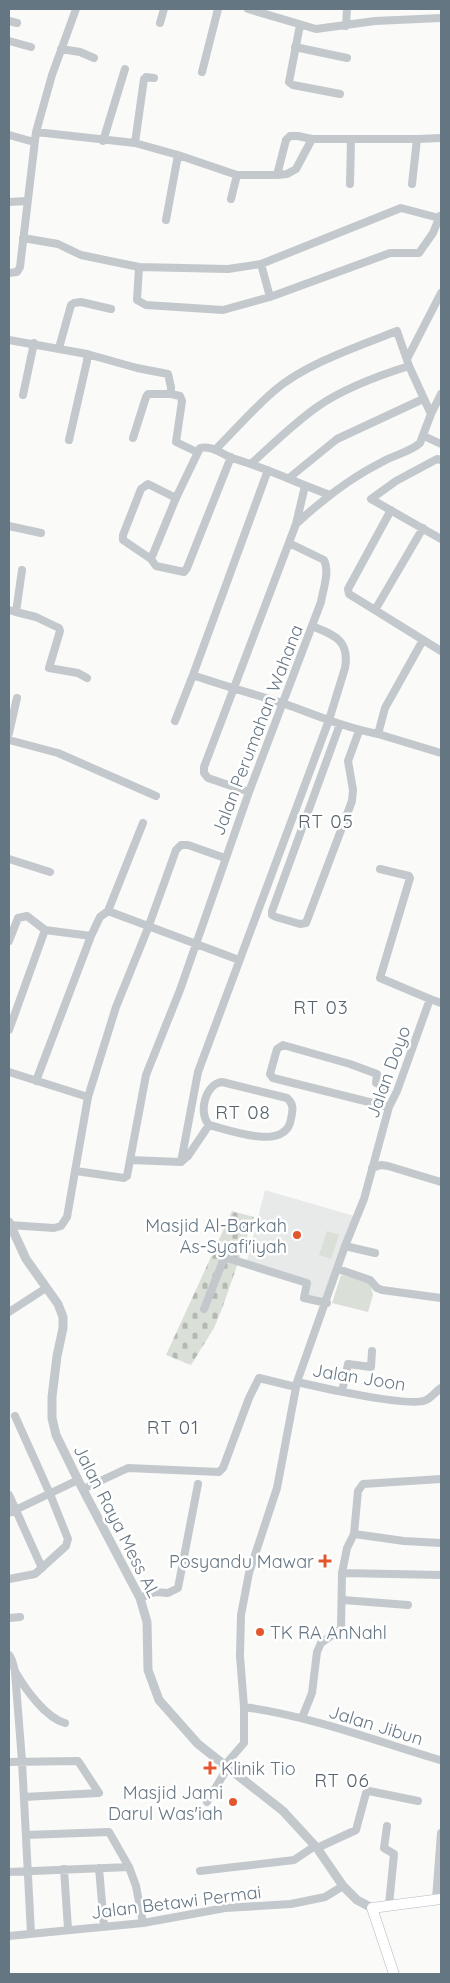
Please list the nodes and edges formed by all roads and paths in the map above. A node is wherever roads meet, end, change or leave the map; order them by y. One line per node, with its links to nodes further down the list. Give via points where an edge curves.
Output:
1 (76, 9): 14 (street)
2 (164, 9): 7 (street)
3 (218, 9): 18 (street)
4 (248, 9): 8 (street)
5 (347, 9): 10 (street)
6 (437, 19): 9 (street); 10 (street, via 375,21)
7 (160, 23)
8 (300, 25): 10 (street, via 316,29); 13 (street)
9 (441, 25)
10 (346, 26)
11 (9, 41): 12 (street)
12 (31, 47)
13 (295, 47): 16 (street); 20 (street, via 290,84)
14 (61, 49): 15 (street); 21 (street)
15 (94, 58)
16 (347, 58)
17 (125, 69): 27 (street)
18 (202, 72)
19 (154, 78): 29 (street, via 144,79)
20 (340, 94)
21 (36, 132): 27 (street); 28 (street)
22 (9, 135): 28 (street)
23 (441, 138): 26 (street)
24 (312, 139): 25 (street); 32 (street, via 296,170); 32 (street, via 290,136 286,140)
25 (350, 139): 26 (street); 33 (street)
26 (417, 139): 34 (street)
27 (103, 141): 29 (street)
28 (34, 142): 36 (street)
29 (135, 143): 30 (street)
30 (178, 155): 31 (street); 39 (street)
31 (237, 175): 32 (street); 35 (street)
32 (277, 175)
33 (350, 184)
34 (412, 184)
35 (231, 199)
36 (27, 201): 37 (street); 42 (street)
37 (9, 202)
38 (440, 216): 40 (street); 43 (street, via 400,208)
39 (166, 220)
40 (433, 232): 41 (street); 47 (street, via 419,253 390,253)
41 (441, 237)
42 (23, 238): 44 (street, via 58,244 81,255); 45 (street, via 20,267 17,272)
43 (261, 264): 44 (street, via 228,269); 47 (street)
44 (139, 267): 47 (street, via 137,300 146,305 223,310)
45 (9, 273)
46 (441, 293): 53 (street)
47 (270, 297)
48 (111, 309): 51 (street, via 81,302 71,305)
49 (9, 340): 50 (street)
50 (34, 343): 51 (street); 56 (street)
51 (58, 348): 52 (street)
52 (87, 354): 54 (street, via 147,371 167,373); 61 (street)
53 (408, 363): 57 (street); 63 (street, via 397,330 331,357 274,390); 67 (street, via 318,406)
54 (170, 394): 60 (street, via 146,397); 64 (street, via 180,396 182,401 176,442)
55 (441, 394): 58 (street)
56 (23, 395)
57 (423, 399): 58 (street); 69 (street, via 337,439)
58 (431, 414): 59 (street)
59 (424, 436): 62 (street); 71 (street, via 417,446 382,461)
60 (133, 438)
61 (69, 440)
62 (441, 444)
63 (215, 450): 64 (street, via 203,447); 65 (street)
64 (197, 452): 72 (street)
65 (231, 457): 67 (street); 80 (street, via 184,572 156,566)
66 (441, 460): 73 (street, via 396,481 372,497)
67 (252, 463): 68 (street)
68 (268, 470): 69 (street); 87 (street)
69 (289, 478): 70 (street)
70 (305, 486): 71 (street); 74 (street)
71 (330, 495): 74 (street)
72 (176, 498): 80 (street); 80 (street, via 148,484 141,489 123,540)
73 (391, 510): 76 (street); 83 (street, via 348,588 351,596)
74 (296, 524): 79 (street)
75 (9, 526): 77 (street)
76 (423, 528): 78 (street); 83 (street)
77 (41, 533)
78 (441, 539)
79 (289, 543): 84 (street, Jalan Perumahan Wahana, via 326,563 325,584); 89 (street)
80 (151, 559)
81 (22, 570): 82 (street)
82 (12, 610): 88 (street, via 59,628 50,668)
83 (375, 610): 85 (street)
84 (312, 626): 91 (street, Jalan Perumahan Wahana); 92 (street, via 333,635 344,645 346,653 345,668)
85 (423, 640): 86 (street); 97 (street, via 385,708)
86 (441, 651)
87 (193, 674): 89 (street); 93 (street)
88 (87, 678)
89 (233, 689): 91 (street); 100 (street, via 204,770 208,778)
90 (17, 698): 96 (street)
91 (283, 703): 92 (street); 100 (street, Jalan Perumahan Wahana)
92 (329, 720): 94 (street); 113 (street)
93 (175, 721)
94 (340, 724): 95 (street); 95 (street, via 272,911 276,917 300,924 306,922 352,801 348,761)
95 (359, 731): 97 (street)
96 (9, 733)
97 (378, 734): 99 (street)
98 (9, 740): 101 (street, via 58,753)
99 (441, 753)
100 (249, 792): 103 (street, Jalan Perumahan Wahana)
101 (156, 796)
102 (143, 823): 107 (street)
103 (225, 858): 108 (street, via 181,845 176,850); 112 (street, Jalan Perumahan Wahana)
104 (9, 859): 106 (street)
105 (380, 869): 114 (street, via 410,878 380,978)
106 (50, 872)
107 (108, 912): 108 (street); 110 (street, via 100,917)
108 (148, 928): 112 (street); 120 (street, via 116,1007)
109 (45, 930): 110 (street); 111 (street, via 27,916 22,916 18,918); 116 (street)
110 (91, 936): 118 (street)
111 (9, 941)
112 (196, 945): 113 (street); 123 (street, Jalan Perumahan Wahana, via 146,1075)
113 (239, 960): 124 (street, via 195,1084)
114 (430, 999): 115 (street); 121 (street, Jalan Doyo)
115 (441, 1003)
116 (9, 1030)
117 (9, 1072): 118 (street)
118 (36, 1081): 120 (street)
119 (386, 1088): 121 (street, via 376,1083 377,1074 283,1045 276,1049 270,1074 273,1078)
120 (88, 1097): 126 (street)
121 (389, 1107): 125 (street, Jalan Doyo)
122 (209, 1125): 122 (street, via 204,1111 209,1088 217,1082 280,1095 291,1102 293,1108 287,1129 270,1138); 124 (street)
123 (130, 1160): 124 (street); 126 (street, via 124,1178)
124 (181, 1162)
125 (372, 1168): 127 (street, via 388,1166); 129 (street, Jalan Doyo, via 364,1199)
126 (76, 1171): 128 (street, via 67,1217 61,1226)
127 (441, 1182)
128 (9, 1224): 132 (street, Jalan Raya Mess AL, via 26,1259)
129 (345, 1246): 130 (street); 131 (street, Jalan Doyo)
130 (375, 1253)
131 (338, 1269): 133 (street, via 370,1280 382,1290); 134 (street, Jalan Doyo)
132 (46, 1288): 136 (street); 143 (street, Jalan Raya Mess AL, via 63,1317 52,1418 56,1435)
133 (441, 1298)
134 (327, 1303): 135 (street, via 304,1298 307,1283 227,1258); 138 (street, Jalan Doyo)
135 (204, 1309)
136 (9, 1312)
137 (372, 1351): 140 (street, via 371,1367 348,1364)
138 (297, 1385): 140 (street, Jalan Joon); 145 (street, Jalan Joon, via 258,1380 219,1472 128,1468); 162 (street, Jalan Doyo, via 276,1488 240,1616)
139 (441, 1388): 140 (street, Jalan Joon, via 418,1402)
140 (342, 1391)
141 (15, 1416): 147 (street)
142 (441, 1479): 149 (street, via 363,1484 358,1490)
143 (78, 1480): 145 (street, Jalan Raya Mess AL); 147 (street)
144 (198, 1484): 155 (street, via 178,1588)
145 (83, 1489): 155 (street, Jalan Raya Mess AL)
146 (9, 1494): 148 (street)
147 (50, 1494): 148 (street); 151 (street, via 68,1539 66,1546)
148 (12, 1512): 151 (street)
149 (354, 1534): 150 (street); 152 (street)
150 (441, 1543)
151 (42, 1568): 154 (street, via 36,1574)
152 (342, 1572): 153 (street); 156 (street)
153 (441, 1575)
154 (9, 1579)
155 (140, 1598): 168 (street, Jalan Raya Mess AL, via 147,1622 148,1670 159,1700 198,1744)
156 (343, 1600): 157 (street); 163 (street, via 341,1629 321,1643 317,1652 312,1694)
157 (408, 1605)
158 (9, 1618): 159 (street)
159 (20, 1618)
160 (9, 1656): 161 (street)
161 (15, 1672): 164 (street, via 44,1710); 166 (street)
162 (244, 1707): 163 (street, Jalan Jibun); 168 (street, Jalan Doyo, via 244,1743)
163 (302, 1718): 165 (street, Jalan Jibun)
164 (65, 1723)
165 (441, 1758)
166 (22, 1761): 167 (street); 169 (street); 169 (street, via 78,1761 99,1793)
167 (9, 1762)
168 (226, 1766): 171 (street, Jalan Doyo); 175 (street, Jalan Raya Mess AL, via 283,1811)
169 (24, 1797): 174 (street)
170 (418, 1801): 175 (street, via 369,1790 356,1830)
171 (207, 1802)
172 (388, 1826): 184 (street, via 384,1848 394,1854)
173 (441, 1833): 183 (street)
174 (26, 1834): 176 (street, via 109,1832); 179 (street)
175 (316, 1847): 180 (street, via 294,1860); 182 (street, Jalan Raya Mess AL)
176 (130, 1867): 177 (street); 186 (street)
177 (99, 1868): 178 (street); 187 (street)
178 (64, 1869): 179 (street); 188 (street)
179 (27, 1871): 181 (street); 189 (street)
180 (200, 1871)
181 (9, 1872)
182 (343, 1886): 185 (street, Jalan Raya Mess AL, via 357,1900); 186 (street, Jalan Betawi Permai, via 325,1897 292,1904 225,1908)
183 (439, 1899): 184 (main road)
184 (389, 1905): 185 (main road)
185 (372, 1908): 191 (main road)
186 (142, 1923): 187 (street, Jalan Betawi Permai)
187 (104, 1926): 188 (street, Jalan Betawi Permai)
188 (68, 1929): 189 (street, Jalan Betawi Permai)
189 (32, 1933): 190 (street, Jalan Betawi Permai)
190 (9, 1936)
191 (394, 1974)

